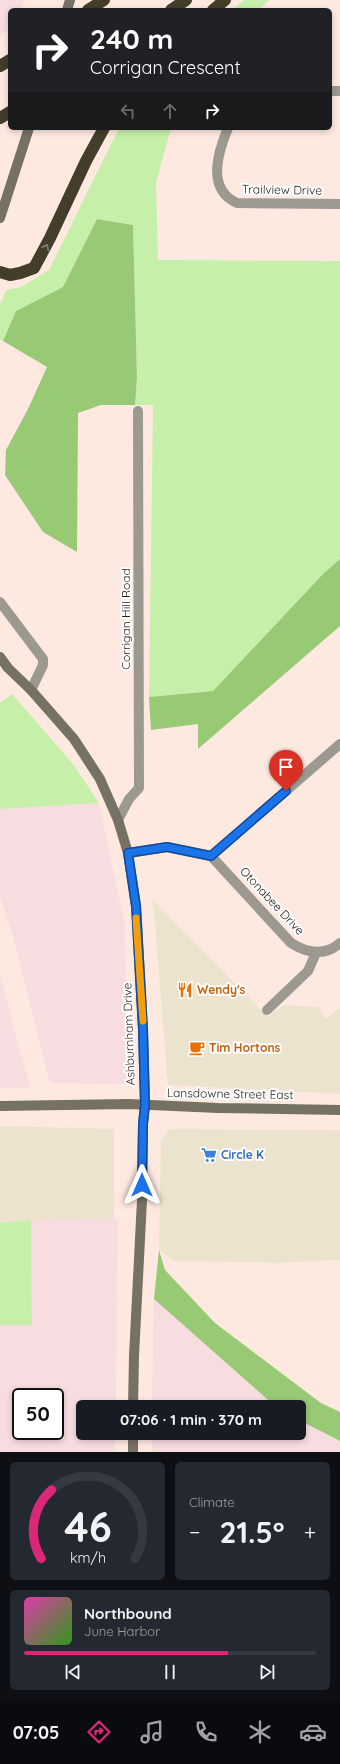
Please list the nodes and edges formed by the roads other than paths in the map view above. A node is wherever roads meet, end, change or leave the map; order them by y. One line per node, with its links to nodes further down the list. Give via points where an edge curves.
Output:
1 (104, 0): 4 (highway)
2 (186, 0): 5 (highway)
3 (226, 0): 6 (highway)
4 (91, 8)
5 (174, 8)
6 (216, 8)
7 (27, 130): 11 (main road)
8 (103, 130): 12 (highway, one-way to 8, via 20,273 34,268)
9 (227, 130): 10 (street, Trailview Drive, via 221,144 217,167 219,189 228,199 236,203)
10 (340, 204)
11 (0, 218)
12 (0, 272)
13 (138, 411): 18 (street, Corrigan Hill Road, via 139,788 129,799)
14 (0, 602): 16 (street, via 44,659)
15 (0, 657): 16 (main road, Ashburnham Drive)
16 (31, 690): 18 (main road, Ashburnham Drive, via 74,739 100,779)
17 (340, 744): 20 (street)
18 (118, 820): 19 (main road, Ashburnham Drive)
19 (128, 853): 20 (street, via 167,847); 24 (main road, Ashburnham Drive, via 136,906)
20 (211, 856): 22 (street, Otonabee Drive, via 291,943 302,950)
21 (340, 943): 22 (street, via 333,949)
22 (316, 953): 23 (street, via 308,971)
23 (267, 1010)
24 (145, 1105): 25 (main road, Lansdowne Street East); 26 (main road, Lansdowne Street East); 27 (main road, Ashburnham Drive)
25 (0, 1106)
26 (340, 1110)
27 (133, 1400)
28 (133, 1440): 29 (main road)
29 (133, 1452)

